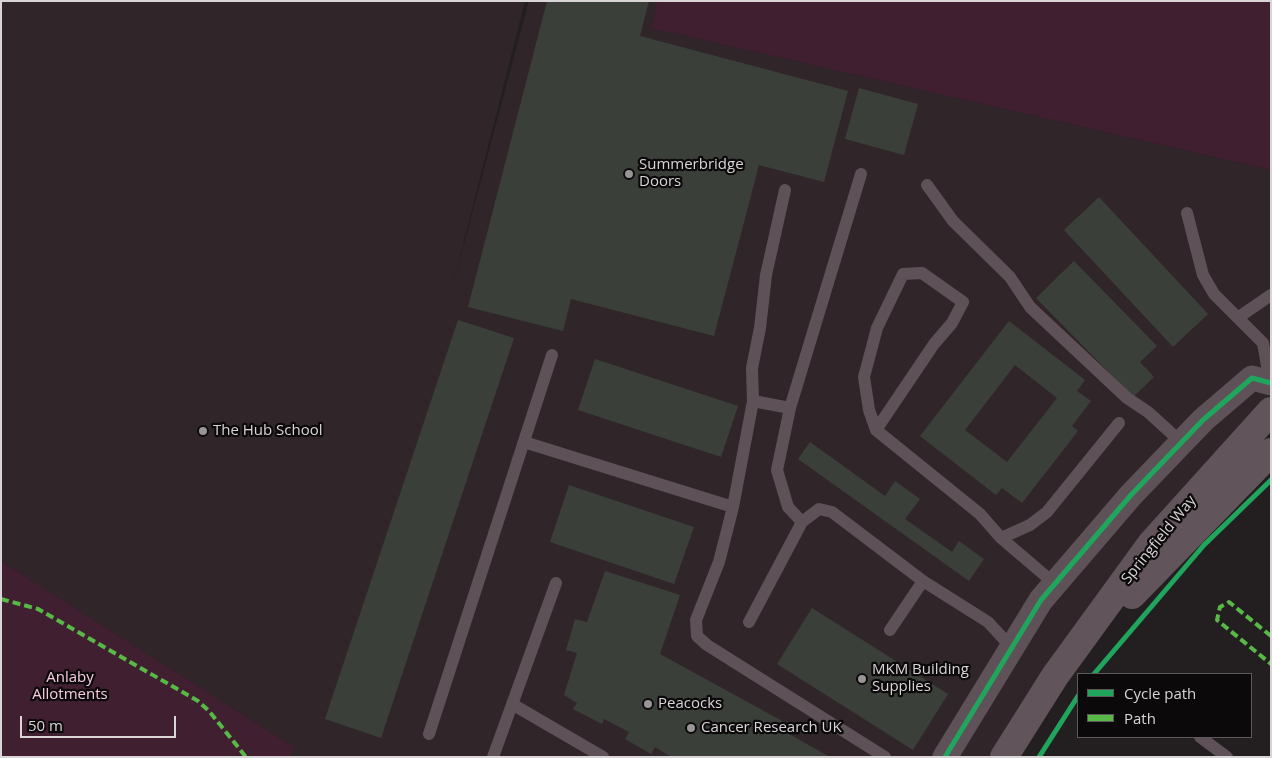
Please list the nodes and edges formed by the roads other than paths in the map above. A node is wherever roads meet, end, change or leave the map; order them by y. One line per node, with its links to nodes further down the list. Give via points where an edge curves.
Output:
1 (861, 174): 10 (lane)
2 (927, 185): 15 (lane, via 954,221 1010,277 1030,307 1127,398)
3 (784, 190): 9 (lane, via 766,275 752,368)
4 (1186, 213): 6 (lane, via 1203,275 1214,294)
5 (1271, 295): 6 (lane)
6 (1239, 317): 8 (lane, via 1263,343)
7 (552, 355): 14 (lane)
8 (1271, 383): 15 (street, via 1252,378)
9 (753, 401): 10 (lane); 17 (lane)
10 (790, 408): 18 (lane, via 777,470 788,507)
11 (1271, 411): 26 (main road, Springfield Way, via 1151,544)
12 (1119, 424): 19 (lane, via 1047,512 1030,525)
13 (876, 430): 13 (lane, via 868,410 864,377 878,328 903,274 922,273 963,302); 19 (lane, via 980,514)
14 (524, 442): 17 (lane); 28 (lane)
15 (1181, 442): 22 (street, via 1131,494)
16 (1271, 452): 26 (main road, Springfield Way)
17 (733, 507): 32 (lane, via 719,562 696,620 697,636)
18 (802, 522): 20 (lane, via 819,509 832,512); 23 (lane)
19 (1001, 538): 22 (lane)
20 (923, 581): 24 (lane); 25 (lane, via 988,622)
21 (556, 583): 27 (lane)
22 (1055, 584): 25 (street, via 1041,600)
23 (749, 622)
24 (890, 630)
25 (1012, 648): 33 (street)
26 (1055, 676): 34 (main road, Springfield Way)
27 (512, 704): 30 (lane); 31 (lane)
28 (429, 734)
29 (1201, 738): 35 (lane)
30 (493, 757)
31 (603, 757)
32 (885, 757)
33 (945, 757)
34 (1004, 757)
35 (1227, 757)

